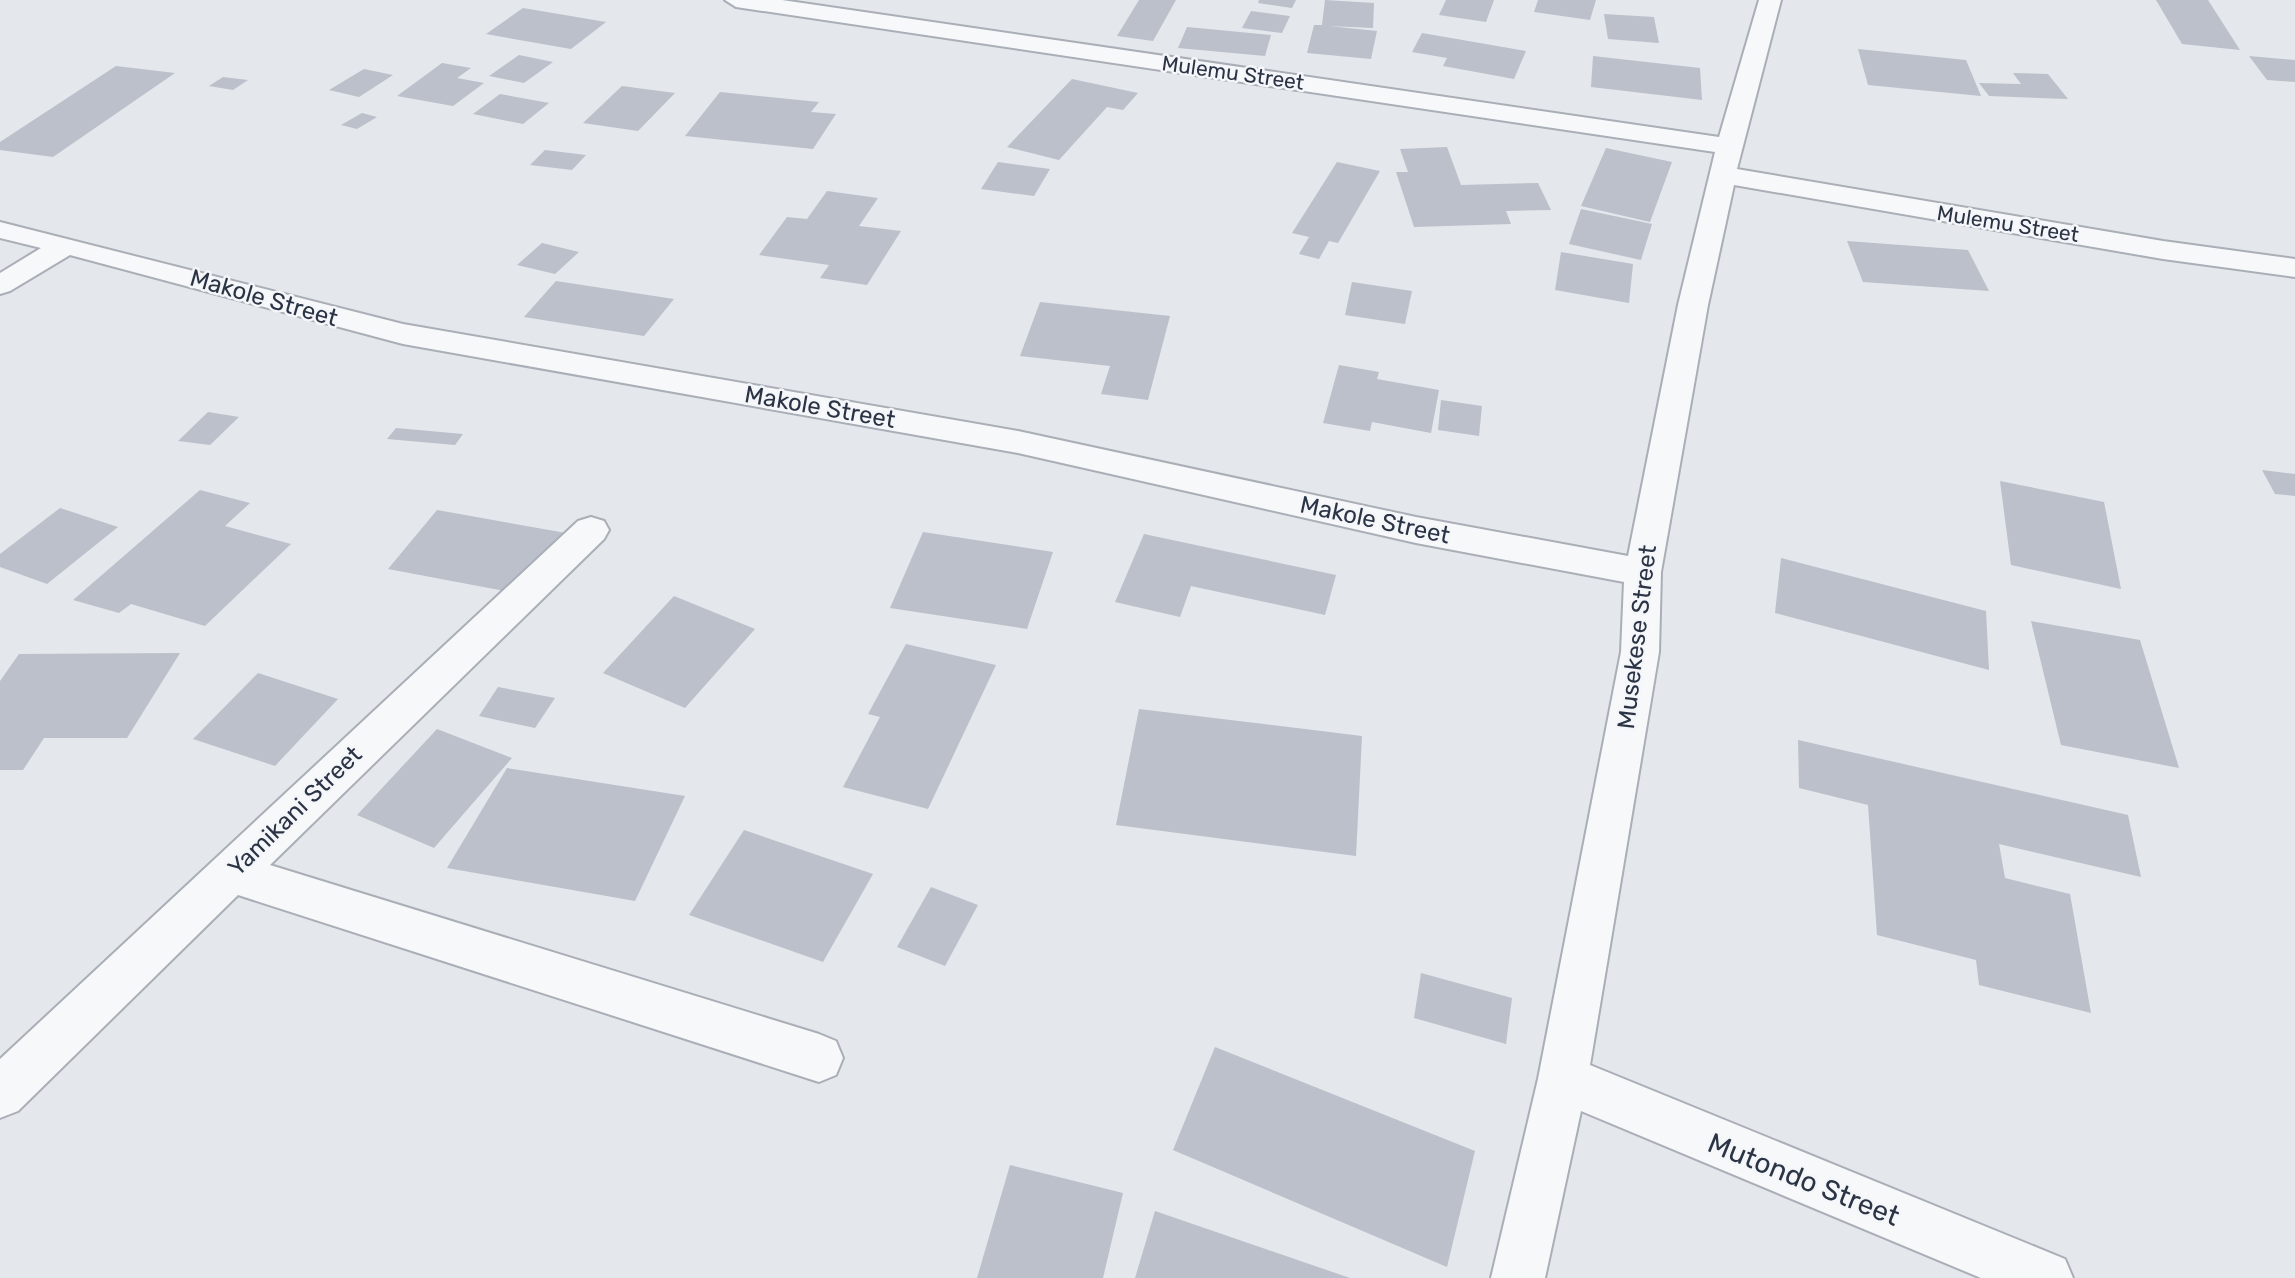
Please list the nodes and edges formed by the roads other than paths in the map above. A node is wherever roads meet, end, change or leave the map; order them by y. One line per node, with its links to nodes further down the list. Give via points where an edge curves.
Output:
1 (737, 0): 3 (street, Mulemu Street)
2 (1770, 0): 3 (street, Musekese Street)
3 (1726, 161): 6 (street, Mulemu Street, via 2163,250); 9 (street, Musekese Street, via 1693,304)
4 (0, 230): 5 (street, Makole Street)
5 (67, 245): 7 (street); 9 (street, Makole Street, via 403,334 1018,442 1416,530)
6 (2295, 268)
7 (0, 285)
8 (590, 530): 10 (street, Yamikani Street)
9 (1643, 572): 12 (street, Musekese Street, via 1640,652)
10 (231, 873): 11 (street); 13 (street, Yamikani Street)
11 (819, 1058)
12 (1563, 1079): 14 (street, Musekese Street); 15 (street, Mutondo Street)
13 (0, 1093)
14 (1518, 1278)
15 (2046, 1278)

